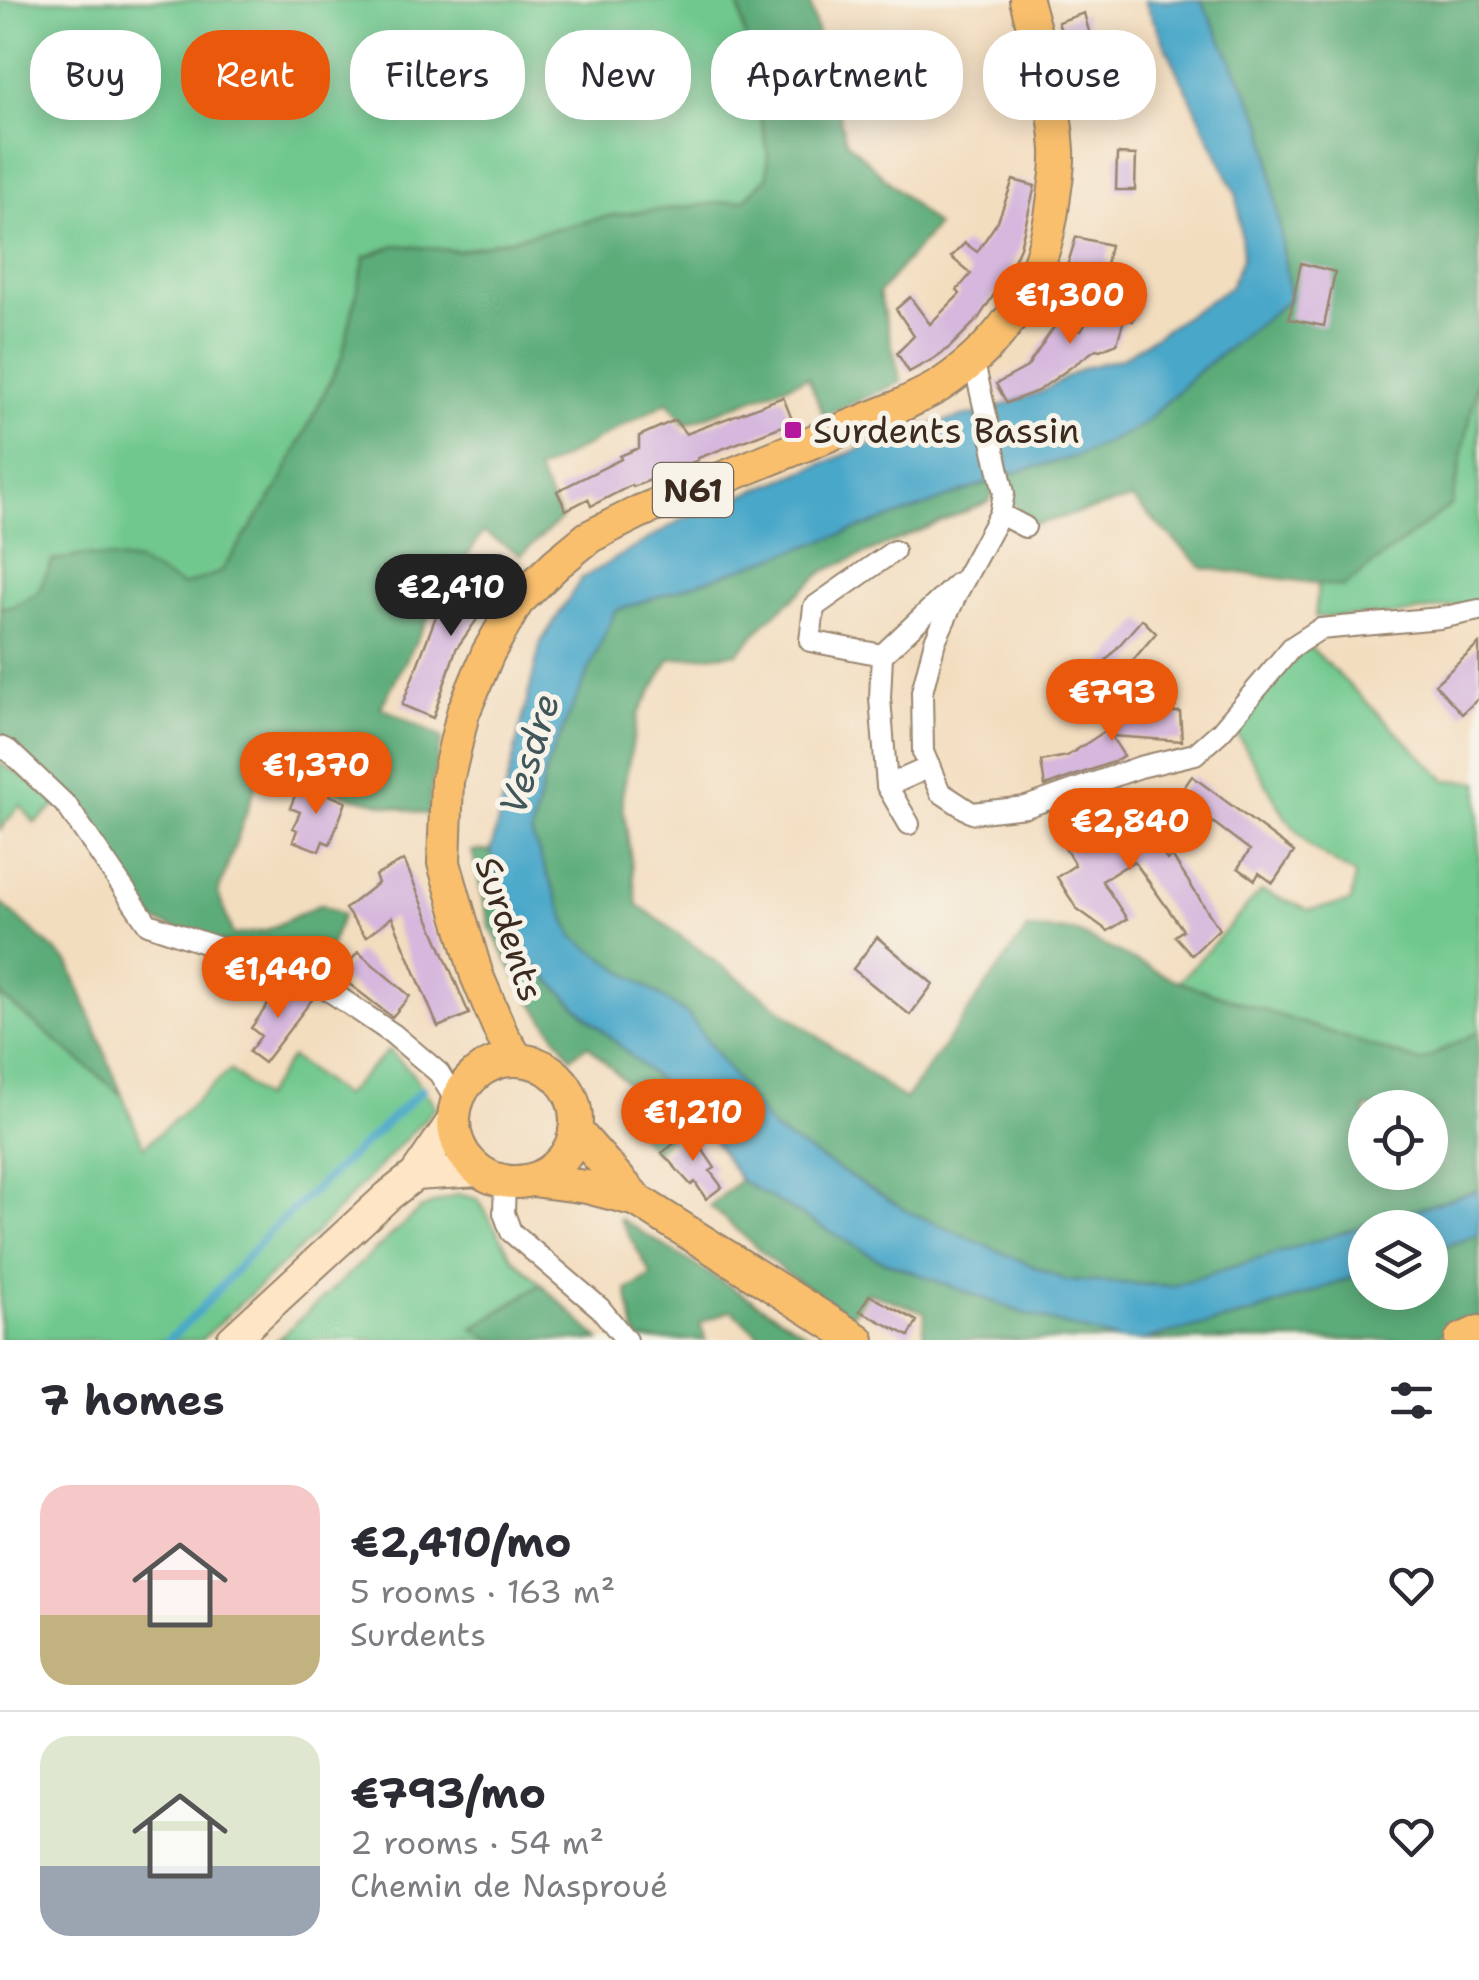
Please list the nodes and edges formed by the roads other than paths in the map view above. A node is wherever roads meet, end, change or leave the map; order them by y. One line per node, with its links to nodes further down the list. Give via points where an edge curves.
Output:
1 (1026, 0): 2 (main road, Surdents / N61, via 1059,153 1052,218 1026,296)
2 (974, 358): 3 (street, via 1002,478); 13 (main road, Surdents / N61, via 898,407 589,538 517,602 463,713 447,780 444,863 478,976)
3 (1000, 514): 4 (street); 6 (street)
4 (1025, 527)
5 (894, 551): 8 (street, via 814,606 810,641)
6 (966, 575): 8 (street); 10 (street, via 922,692 923,752)
7 (1479, 610): 10 (street, via 1320,630 1292,647 1194,754 1026,807 972,814 940,792)
8 (882, 654): 11 (street)
9 (0, 747): 14 (street, via 68,806 148,924 312,978 439,1072)
10 (930, 767): 11 (street)
11 (887, 786): 12 (street)
12 (910, 824)
13 (518, 1060): 14 (main road, via 480,1070); 15 (main road, via 550,1070 562,1082 576,1113)
14 (455, 1111): 16 (main road); 17 (main road, via 456,1140 468,1163)
15 (575, 1130): 17 (main road, via 548,1173); 18 (main road)
16 (414, 1176): 17 (main road); 20 (main road)
17 (505, 1177): 18 (main road); 21 (street, via 511,1232 600,1308)
18 (637, 1200): 22 (main road)
19 (1479, 1332): 23 (main road)
20 (232, 1340)
21 (626, 1340)
22 (858, 1340)
23 (1462, 1340)

